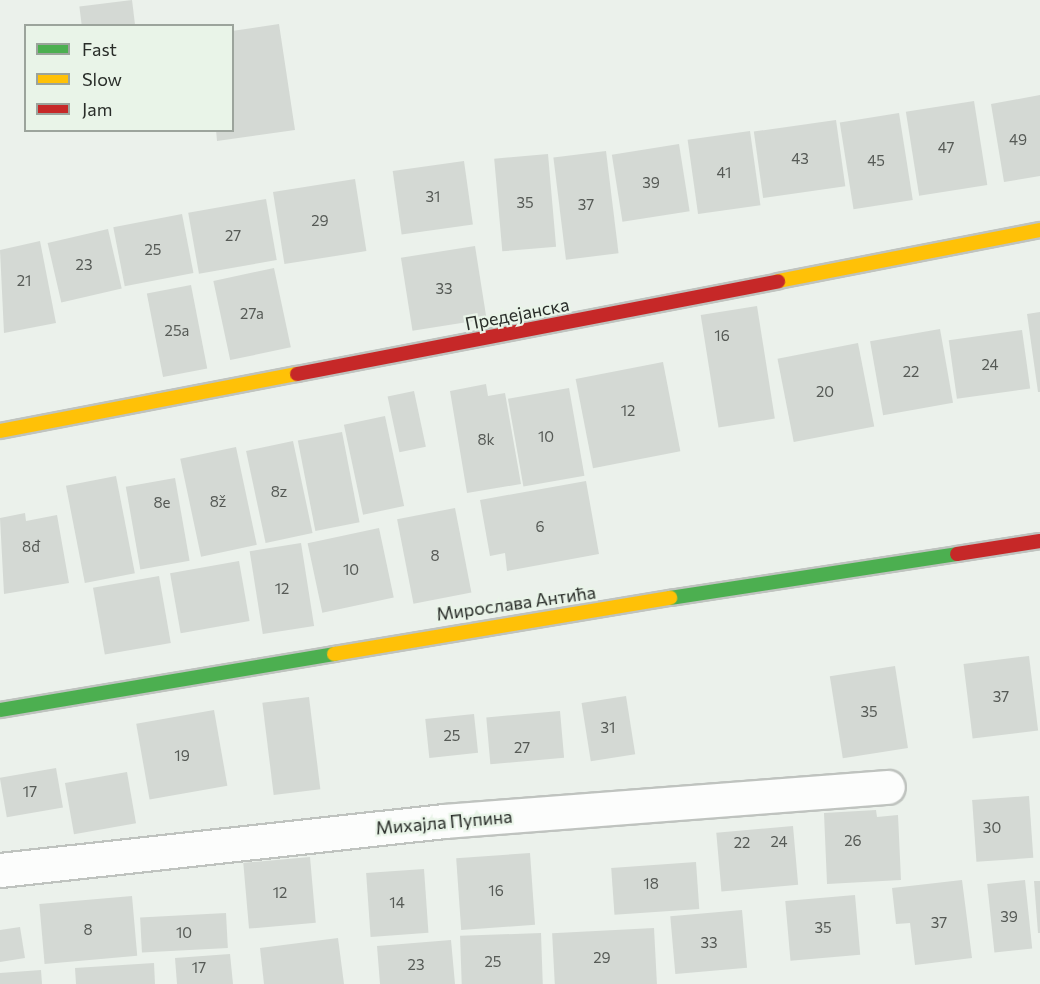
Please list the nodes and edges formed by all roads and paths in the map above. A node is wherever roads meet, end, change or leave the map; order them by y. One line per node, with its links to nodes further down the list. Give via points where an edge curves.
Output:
1 (1040, 230): 2 (street, Предејанска)
2 (0, 431)
3 (1040, 541): 4 (street, Мирослава Антића, via 437,633 241,674)
4 (0, 710)
5 (888, 787): 6 (street, Михајла Пупина, via 444,821)
6 (0, 870)

